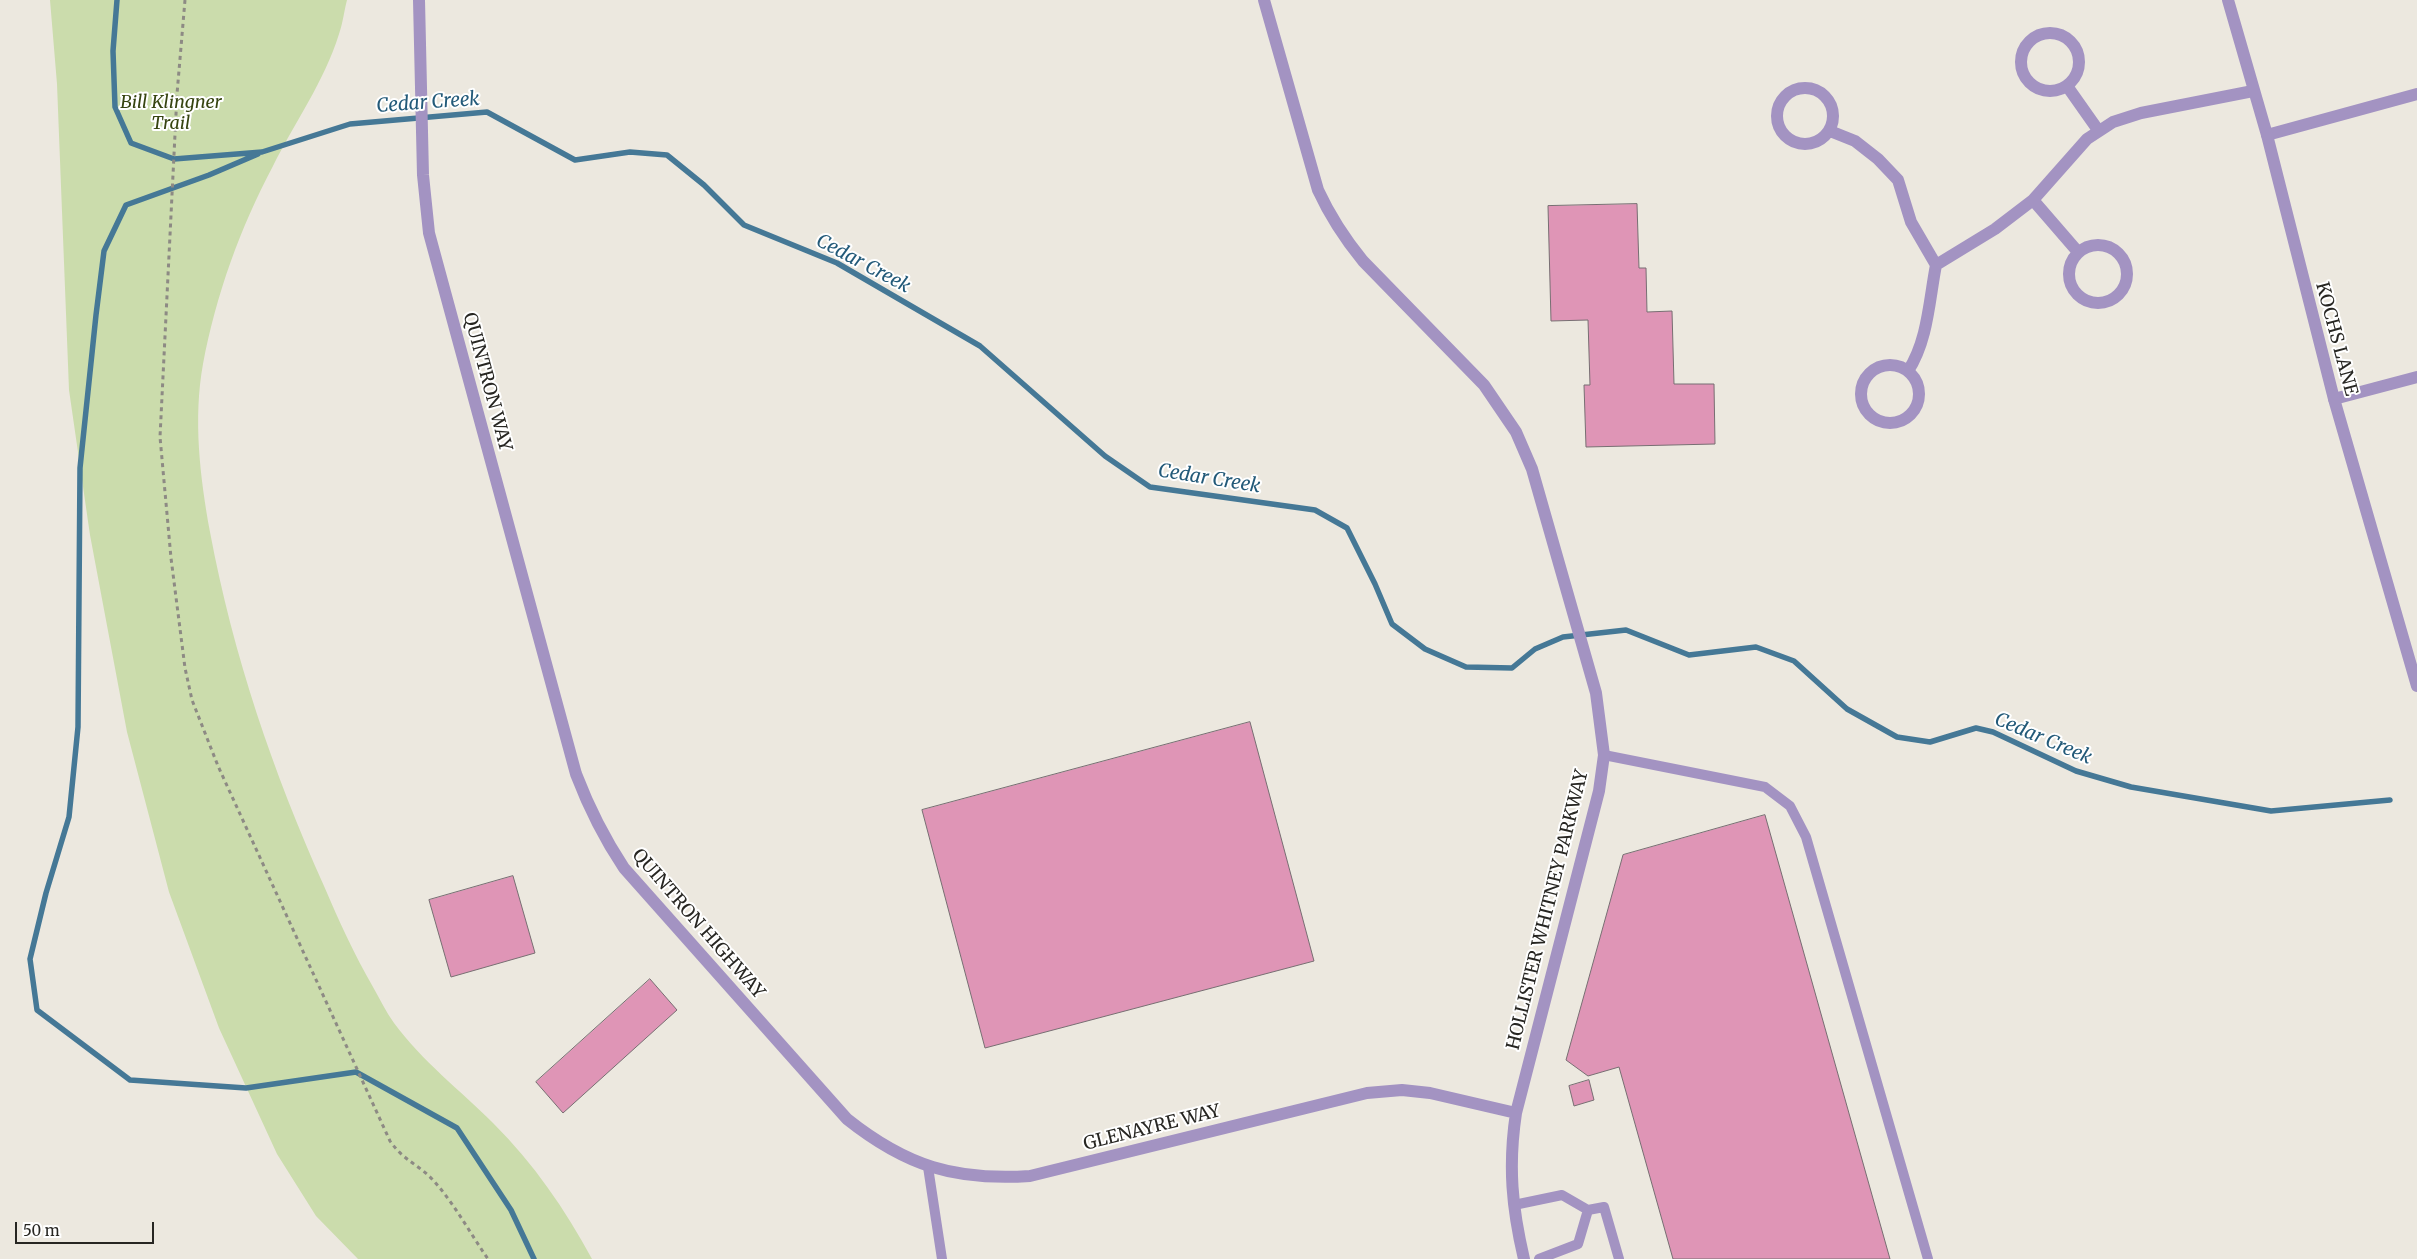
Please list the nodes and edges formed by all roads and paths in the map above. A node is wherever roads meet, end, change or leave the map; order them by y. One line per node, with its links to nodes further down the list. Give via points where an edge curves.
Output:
1 (185, 0): 26 (path, via 177,94 160,436 180,633 192,700 218,766 383,1129 398,1153 441,1189)
2 (419, 0): 20 (street, QUINTRON WAY, via 422,175 429,233)
3 (1264, 0): 19 (street, HOLLISTER WHITNEY PARKWAY, via 1318,190 1330,216 1363,261 1484,385 1516,432 1532,469 1596,693)
4 (2228, 0): 6 (street, KOCHS LANE)
5 (2066, 86): 5 (street, via 2047,91 2036,88 2028,80 2020,59 2030,39 2050,32 2060,34 2074,46 2079,64 2076,77); 8 (street)
6 (2253, 90): 8 (street, via 2141,113); 10 (street, KOCHS LANE)
7 (2417, 94): 10 (street)
8 (2098, 130): 11 (street)
9 (1830, 131): 9 (street, via 1822,140 1807,146 1787,139 1776,119 1779,103 1794,89 1814,89 1830,105 1833,114); 13 (street, via 1855,141 1898,180 1911,222)
10 (2267, 135): 16 (street, KOCHS LANE)
11 (2033, 200): 12 (street); 13 (street, via 1995,229)
12 (2078, 252): 12 (street, via 2099,244 2116,251 2128,271 2127,281 2119,295 2101,303 2090,302 2080,296 2073,287 2069,271)
13 (1936, 265): 14 (street, via 1918,355)
14 (1908, 371): 14 (street, via 1918,391 1918,401 1910,415 1892,423 1872,416 1865,407 1861,391 1870,372 1890,364)
15 (2417, 377): 16 (street)
16 (2334, 399): 17 (street, KOCHS LANE)
17 (2413, 658): 18 (street, KOCHS LANE)
18 (2417, 686)
19 (1604, 755): 22 (street, HOLLISTER WHITNEY PARKWAY, via 1599,791); 31 (lane, via 1765,787 1790,806 1806,837)
20 (573, 766): 21 (street, QUINTRON HIGHWAY, via 590,810 624,868)
21 (821, 1090): 23 (street, GLENAYRE WAY, via 847,1119 872,1139 900,1156)
22 (1516, 1113): 23 (street, GLENAYRE WAY, via 1430,1093 1402,1090 1367,1093 1030,1176 958,1175); 24 (street, HOLLISTER WHITNEY PARKWAY, via 1511,1143)
23 (928, 1167): 27 (lane)
24 (1514, 1205): 25 (lane, via 1562,1195); 28 (street, HOLLISTER WHITNEY PARKWAY)
25 (1588, 1210): 29 (lane, via 1578,1244); 30 (lane, via 1604,1207)
26 (488, 1259)
27 (942, 1259)
28 (1524, 1259)
29 (1539, 1259)
30 (1619, 1259)
31 (1928, 1259)

